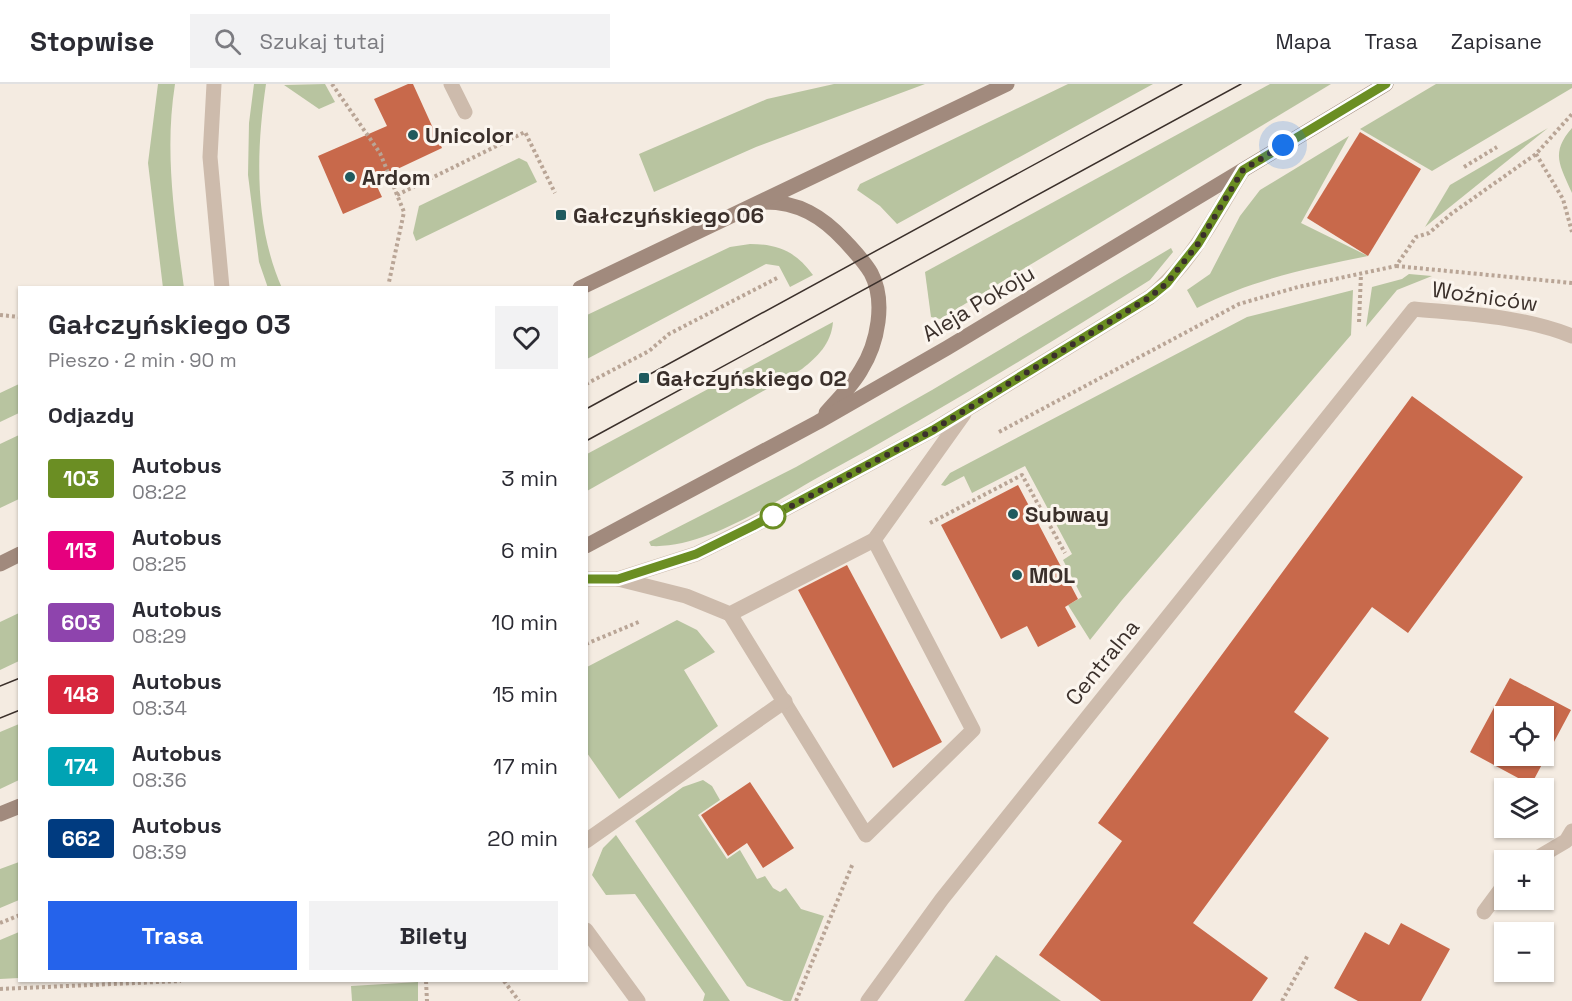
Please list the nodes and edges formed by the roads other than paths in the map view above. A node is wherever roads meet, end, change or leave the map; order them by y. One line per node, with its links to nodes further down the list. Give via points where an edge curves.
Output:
1 (214, 84): 8 (street, via 210,157)
2 (451, 84): 5 (street)
3 (1007, 84): 7 (main road)
4 (1386, 84): 6 (main road, Aleja Pokoju)
5 (465, 112)
6 (1243, 170): 12 (street, via 1198,244 1167,283); 13 (main road, Aleja Pokoju)
7 (761, 202): 9 (main road); 13 (main road, via 796,206 823,220 862,259 876,284 878,321 862,370)
8 (222, 286)
9 (584, 286)
10 (1572, 336): 11 (street, Woźniców, via 1502,317 1414,309)
11 (1377, 355): 31 (street, Centralna, via 942,899)
12 (969, 408): 15 (street); 19 (street, via 696,554)
13 (818, 422): 14 (main road, Aleja Pokoju)
14 (588, 545)
15 (876, 545): 20 (street); 21 (street, via 973,730 866,835)
16 (18, 555): 17 (main road)
17 (0, 564)
18 (588, 579): 19 (street)
19 (618, 579): 20 (street, via 686,596)
20 (730, 614): 21 (street)
21 (785, 701): 25 (street)
22 (18, 807): 23 (main road)
23 (0, 814)
24 (1572, 831): 26 (street, via 1566,841)
25 (588, 840)
26 (1551, 850)
27 (1494, 898): 28 (street)
28 (1484, 912)
29 (588, 933): 30 (street)
30 (638, 1001)
31 (868, 1001)

